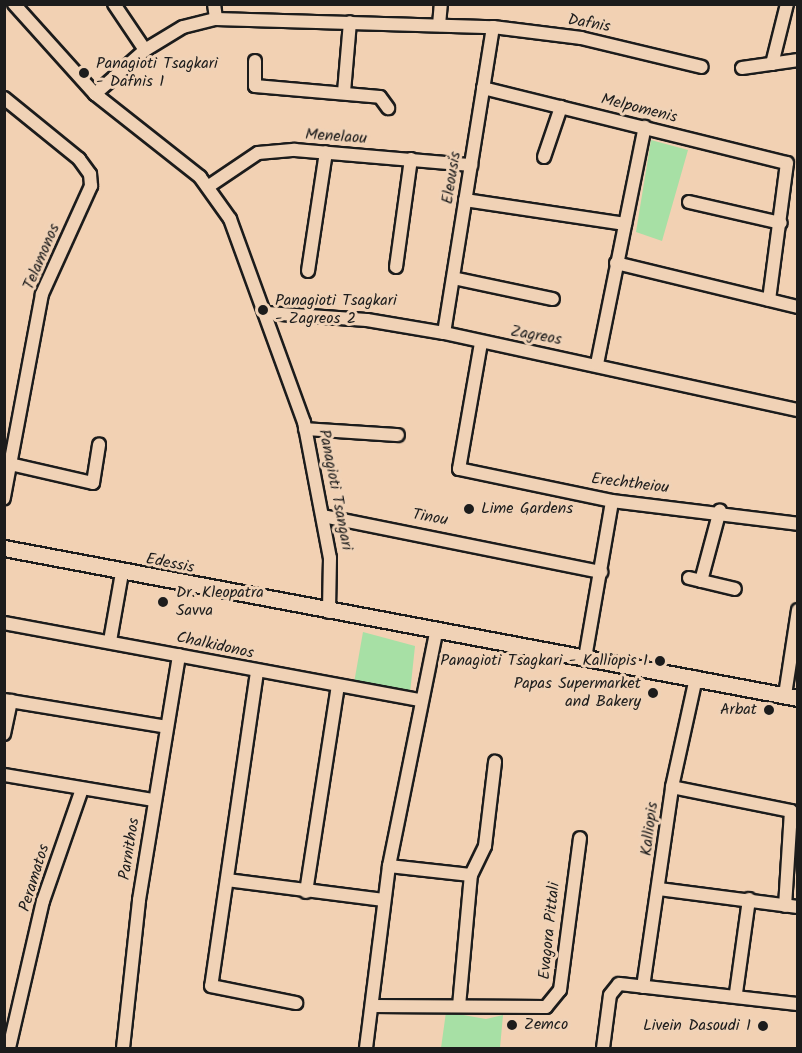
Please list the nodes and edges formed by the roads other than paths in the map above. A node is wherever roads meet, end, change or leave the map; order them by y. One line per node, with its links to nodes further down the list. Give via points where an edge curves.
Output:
1 (14, 4): 18 (street, Panagioti Tsangari)
2 (114, 4): 10 (street)
3 (214, 4): 6 (street)
4 (441, 4): 8 (street)
5 (787, 4): 13 (street)
6 (216, 19): 7 (street, Dafnis); 10 (street, Dafnis, via 183,27)
7 (350, 22): 8 (street, Dafnis); 17 (street)
8 (439, 26): 9 (street, Dafnis)
9 (493, 27): 14 (street, Dafnis, via 581,38); 16 (street, Eleousis)
10 (145, 50): 18 (street, Dafnis)
11 (798, 60): 13 (street)
12 (255, 61): 17 (street, via 255,86)
13 (772, 64): 15 (street)
14 (702, 67)
15 (742, 68)
16 (483, 88): 20 (street, Melpomenis); 26 (street, Eleousis)
17 (344, 92): 21 (street, via 380,97)
18 (95, 94): 27 (street, Panagioti Tsangari)
19 (4, 98): 47 (street, Telamonos, via 90,174 91,186 42,294)
20 (561, 107): 22 (street, Melpomenis); 24 (street)
21 (388, 108)
22 (645, 127): 30 (street, Melpomenis, via 787,164); 31 (street)
23 (326, 152): 25 (street, Menelaou); 27 (street, Menelaou, via 258,153); 34 (street)
24 (544, 157)
25 (411, 159): 26 (street, Menelaou); 33 (street)
26 (471, 165): 28 (street, Eleousis)
27 (209, 186): 39 (street, Panagioti Tsangari, via 244,247)
28 (465, 200): 31 (street); 35 (street, Eleousis)
29 (689, 202): 30 (street)
30 (781, 223): 37 (street)
31 (625, 224): 32 (street)
32 (616, 263): 37 (street); 42 (street)
33 (396, 267)
34 (308, 271)
35 (453, 278): 36 (street); 40 (street, Eleousis)
36 (553, 299)
37 (770, 300): 38 (street)
38 (798, 307)
39 (267, 313): 40 (street, Zagreos, via 367,320); 44 (street, Panagioti Tsangari)
40 (444, 333): 41 (street, Zagreos)
41 (481, 344): 42 (street, Zagreos); 49 (street, Erechtheiou, via 459,469)
42 (597, 364): 43 (street, Zagreos)
43 (798, 410)
44 (305, 429): 45 (street); 51 (street, Panagioti Tsangari)
45 (398, 435)
46 (99, 444): 47 (street, via 93,483)
47 (10, 465): 48 (street, Telamonos)
48 (4, 498)
49 (612, 501): 50 (street, Erechtheiou); 54 (street)
50 (720, 510): 52 (street, Erechtheiou); 56 (street, via 695,580)
51 (323, 516): 54 (street, Tinou); 58 (street, Panagioti Tsangari)
52 (798, 524)
53 (4, 548): 55 (main road, Edessis)
54 (601, 572): 63 (street)
55 (122, 573): 58 (main road, Edessis); 61 (street)
56 (735, 589)
57 (798, 610): 67 (street)
58 (329, 612): 60 (main road)
59 (4, 623): 61 (street, Chalkidonos)
60 (436, 633): 63 (main road); 69 (street)
61 (110, 641): 62 (street, Chalkidonos)
62 (180, 655): 64 (street, Chalkidonos); 70 (street, Parnithos)
63 (585, 658): 65 (main road)
64 (257, 672): 66 (street, Chalkidonos); 80 (street)
65 (696, 678): 67 (main road); 74 (street, Kalliopis)
66 (338, 686): 69 (street, Chalkidonos); 82 (street)
67 (791, 697)
68 (8, 700): 70 (street); 71 (street)
69 (420, 700): 78 (street)
70 (167, 727): 76 (street, Parnithos)
71 (4, 734)
72 (495, 762): 79 (street, via 485,846)
73 (4, 776): 75 (street)
74 (672, 787): 81 (street, Kalliopis); 85 (street, via 791,811)
75 (82, 789): 76 (street); 92 (street, Peramatos)
76 (154, 800): 94 (street, Parnithos)
77 (580, 838): 91 (street, Evagora Pittali, via 554,999 546,1007 527,1011)
78 (389, 866): 79 (street); 84 (street)
79 (471, 875): 91 (street)
80 (227, 880): 82 (street); 88 (street, via 211,986)
81 (659, 889): 83 (street); 86 (street, Kalliopis)
82 (306, 892): 84 (street)
83 (749, 899): 85 (street); 87 (street)
84 (384, 900): 90 (street)
85 (791, 907)
86 (644, 987): 87 (street); 96 (street, via 613,987)
87 (736, 993): 89 (street)
88 (296, 1003)
89 (798, 1004)
90 (372, 1006): 91 (street); 95 (street)
91 (459, 1006)
92 (10, 1007): 93 (street, Peramatos)
93 (9, 1048)
94 (123, 1048)
95 (366, 1048)
96 (603, 1048)

